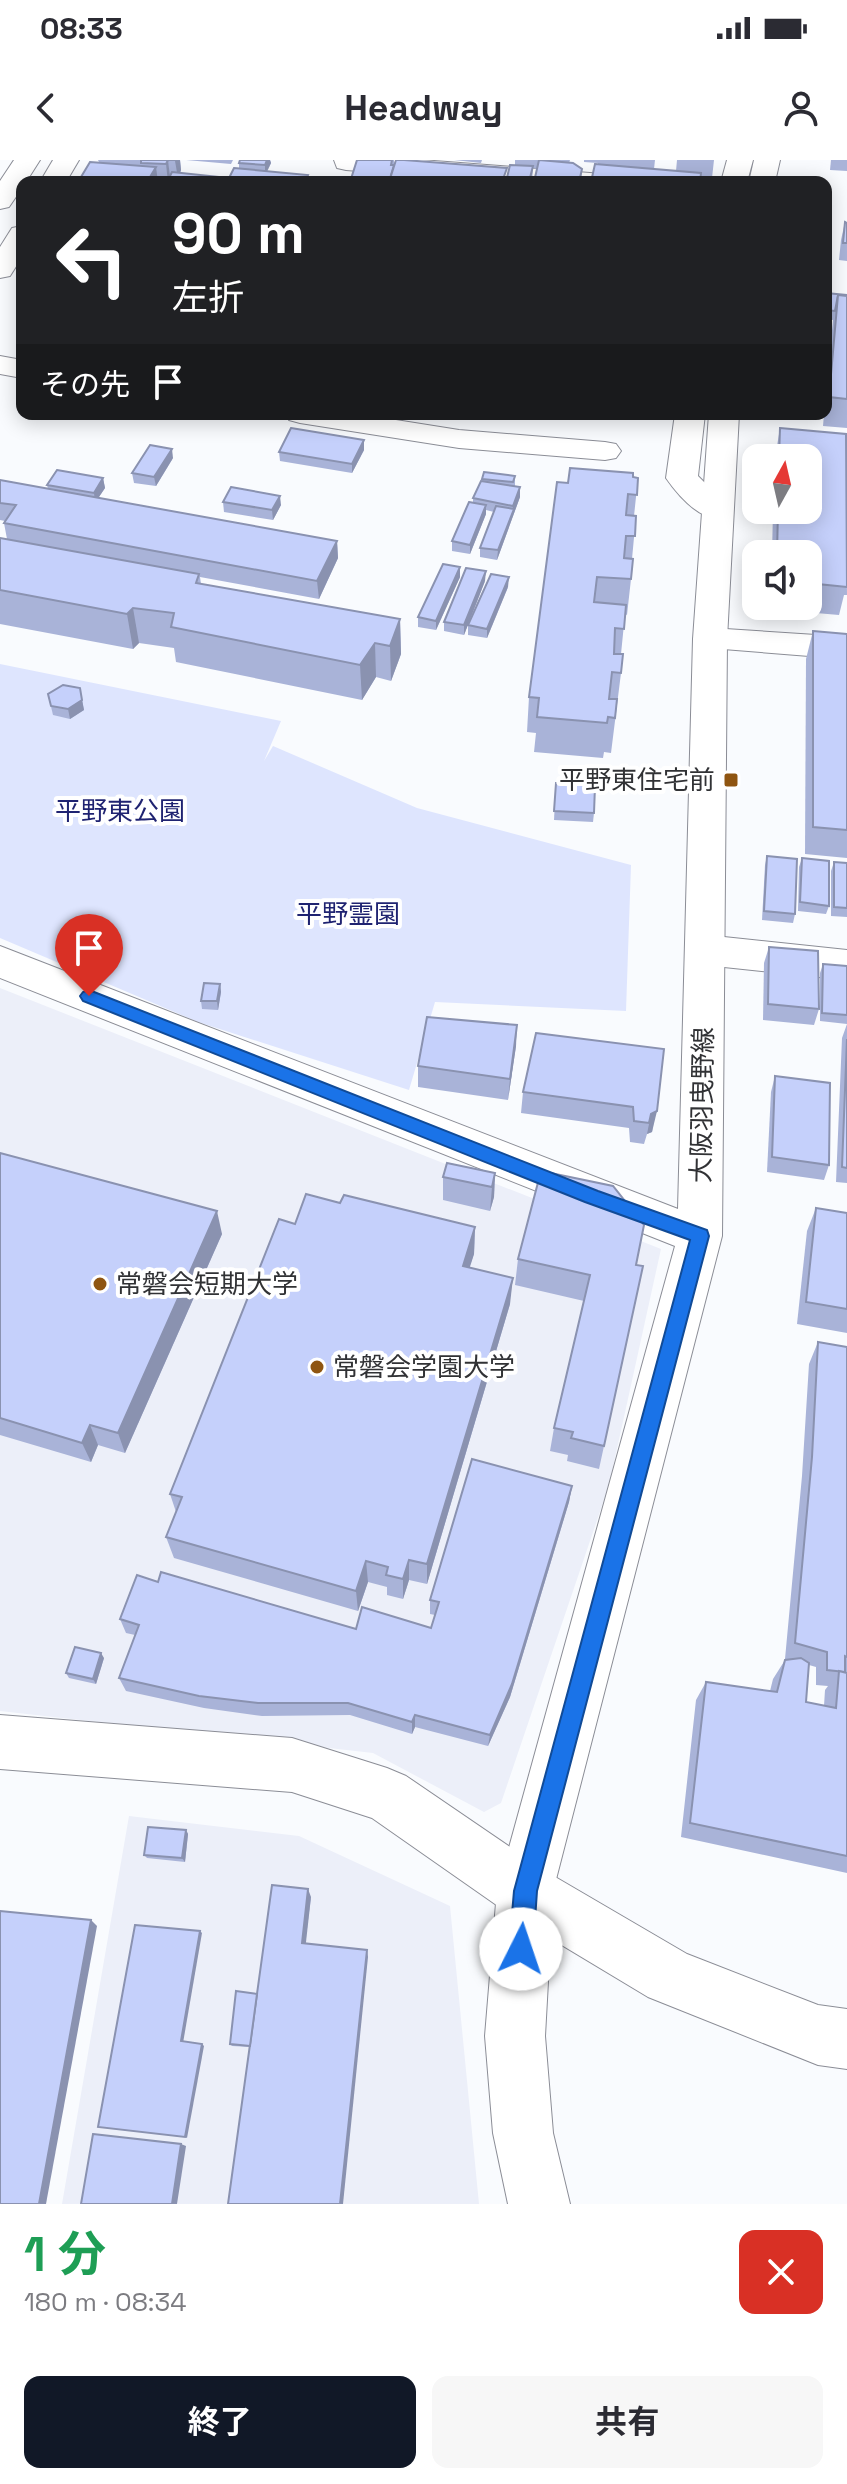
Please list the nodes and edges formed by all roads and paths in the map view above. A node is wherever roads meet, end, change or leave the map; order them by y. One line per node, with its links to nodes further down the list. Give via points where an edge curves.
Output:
1 (344, 168): 2 (street)
2 (492, 176)
3 (16, 177): 4 (street)
4 (0, 201)
5 (16, 244): 6 (street)
6 (0, 270)
7 (338, 420): 10 (street, via 459,439)
8 (689, 420): 11 (street, via 682,478)
9 (724, 420): 11 (street, 大阪羽曳野線)
10 (605, 451)
11 (717, 511): 12 (street, 大阪羽曳野線)
12 (710, 639): 13 (street); 14 (street, 大阪羽曳野線)
13 (847, 648)
14 (705, 950): 16 (street); 17 (street, 大阪羽曳野線)
15 (0, 961): 17 (street)
16 (847, 965)
17 (700, 1236): 19 (street, 大阪羽曳野線)
18 (0, 1742): 19 (street, via 292,1765 387,1795)
19 (525, 1891): 20 (street, via 669,1976 818,2035); 21 (street, 大阪羽曳野線, via 515,2036 523,2133)
20 (847, 2039)
21 (539, 2204)

